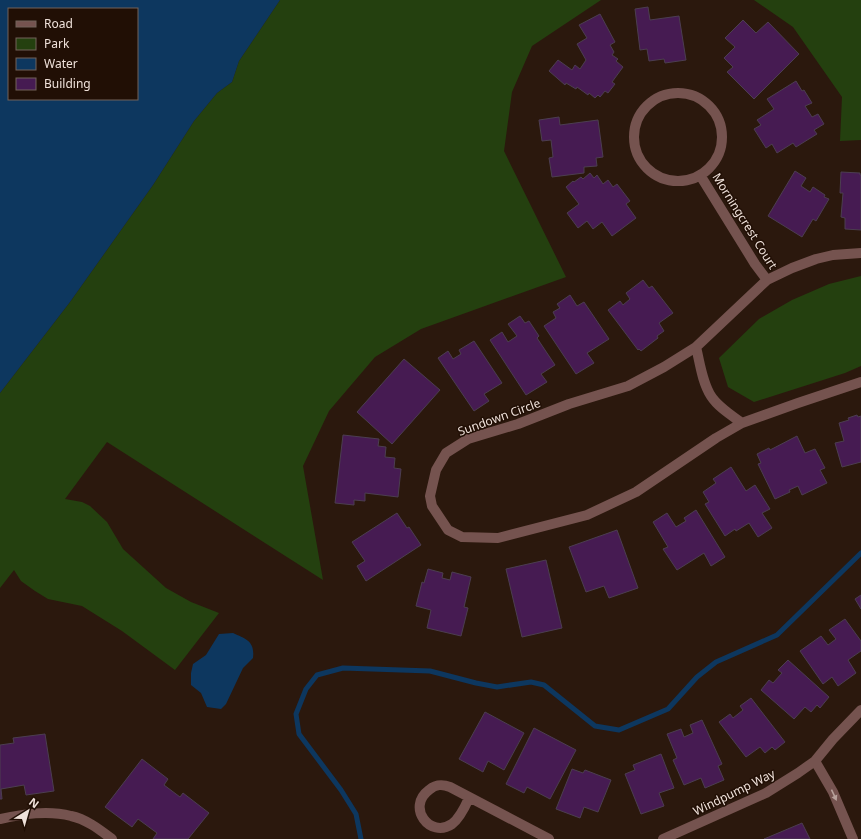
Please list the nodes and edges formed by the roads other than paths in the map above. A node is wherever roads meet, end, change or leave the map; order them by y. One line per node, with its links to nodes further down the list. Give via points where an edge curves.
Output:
1 (700, 175): 1 (street, Morningcrest Court, via 711,167 719,156 722,130 718,117 699,97 682,92 659,96 649,102 636,119 633,132 638,157 655,175 667,180 690,180); 3 (street, Morningcrest Court)
2 (861, 253): 3 (street, Sundown Circle, via 816,259)
3 (767, 280): 4 (street, Sundown Circle)
4 (696, 347): 6 (street, via 711,396); 6 (street, Sundown Circle, via 628,386 468,439 446,453 436,470 430,496 432,506 448,530 462,536 498,538 587,515 636,492)
5 (861, 382): 6 (street, Sundown Circle)
6 (742, 423)
7 (861, 710): 8 (street, Windpump Way)
8 (815, 761): 13 (street, Windpump Way, via 766,793); 14 (street, one-way to 14, via 833,792)
9 (469, 798): 9 (street, via 460,815 448,826 430,825 420,812 423,796 438,785 450,787); 12 (street)
10 (0, 819): 11 (street, via 39,813 72,816 85,821)
11 (112, 839)
12 (549, 839)
13 (663, 839)
14 (853, 839)

